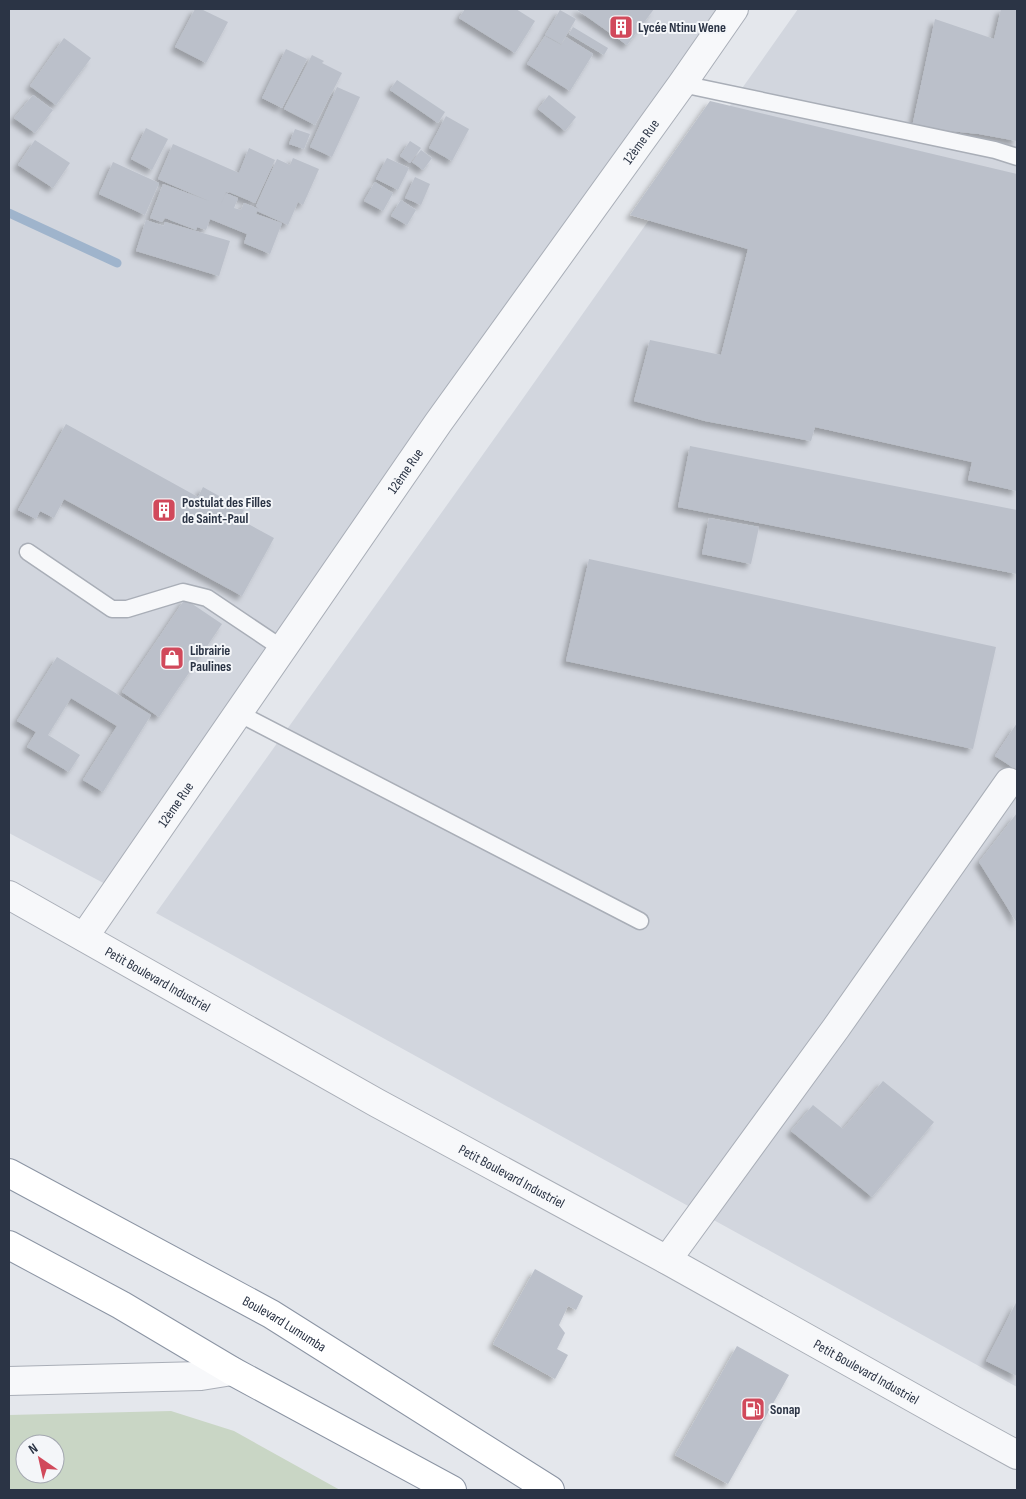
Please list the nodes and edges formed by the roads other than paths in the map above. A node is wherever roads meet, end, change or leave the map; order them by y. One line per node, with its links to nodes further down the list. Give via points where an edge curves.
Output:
1 (734, 9): 2 (street, 12ème Rue)
2 (682, 84): 3 (lane); 5 (street, 12ème Rue, via 438,423)
3 (1017, 157)
4 (28, 552): 5 (lane, via 112,608 126,609 183,592 207,598)
5 (283, 649): 6 (street, 12ème Rue)
6 (238, 713): 9 (lane); 10 (street, 12ème Rue)
7 (1009, 782): 13 (street)
8 (9, 896): 10 (street, Petit Boulevard Industriel)
9 (640, 921)
10 (84, 937): 13 (street, Petit Boulevard Industriel, via 377,1103)
11 (9, 1173): 18 (highway, Boulevard Lumumba, via 271,1314)
12 (9, 1245): 14 (highway, via 121,1305)
13 (667, 1260): 16 (street, Petit Boulevard Industriel)
14 (232, 1371): 15 (street, via 201,1376); 17 (highway)
15 (9, 1381)
16 (1017, 1455)
17 (452, 1490)
18 (550, 1490)

